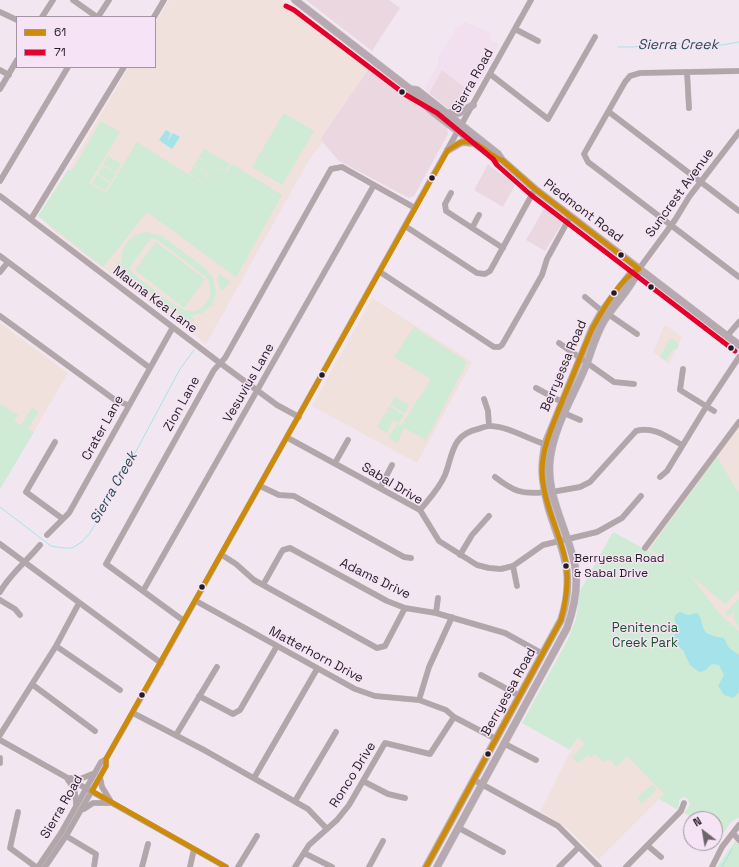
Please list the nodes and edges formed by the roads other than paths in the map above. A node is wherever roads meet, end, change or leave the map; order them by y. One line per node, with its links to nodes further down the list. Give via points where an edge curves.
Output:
1 (53, 0): 9 (street)
2 (73, 0): 10 (street)
3 (108, 0): 11 (street)
4 (164, 0): 12 (street)
5 (289, 0): 7 (main road, Piedmont Road)
6 (531, 0): 14 (street, Sierra Road)
7 (297, 2): 26 (main road, Piedmont Road)
8 (0, 12): 13 (street)
9 (43, 16)
10 (97, 16)
11 (99, 16)
12 (155, 16)
13 (16, 20)
14 (515, 29): 16 (street); 23 (street, Sierra Road)
15 (595, 37): 23 (street, via 548,119)
16 (538, 41)
17 (16, 62): 24 (street)
18 (67, 68): 36 (street)
19 (123, 68): 46 (street)
20 (0, 70): 24 (street)
21 (739, 71): 22 (street)
22 (687, 72): 28 (street); 29 (street, via 633,75 625,82)
23 (490, 74): 27 (street, Sierra Road)
24 (9, 75): 25 (street)
25 (0, 89)
26 (410, 89): 30 (main road, Piedmont Road, via 416,90); 31 (main road, Piedmont Road, via 413,95)
27 (473, 105): 30 (main road, via 459,113); 31 (street, Sierra Road)
28 (689, 108)
29 (609, 112): 37 (street); 47 (street, via 584,157)
30 (446, 113): 31 (main road, Piedmont Road)
31 (460, 127): 33 (main road, Piedmont Road); 34 (street, Sierra Road); 35 (main road, Piedmont Road, via 498,154)
32 (739, 132): 37 (street, Suncrest Avenue)
33 (478, 144): 34 (main road, via 462,142); 35 (main road, Piedmont Road, via 495,158)
34 (448, 150): 42 (street, Sierra Road)
35 (502, 160): 39 (main road, Piedmont Road)
36 (0, 181)
37 (700, 182): 43 (street); 47 (street, Suncrest Avenue)
38 (374, 185): 42 (street); 69 (street, Zion Lane, via 342,167 334,167 328,172); 74 (street, Vesuvius Lane)
39 (535, 189): 45 (main road, Piedmont Road); 50 (street)
40 (452, 193): 49 (street, via 446,211)
41 (0, 196): 46 (street, Mauna Kea Lane)
42 (415, 208): 48 (street, Sierra Road)
43 (739, 211)
44 (479, 215): 49 (street)
45 (570, 217): 53 (main road, Piedmont Road); 55 (street, via 547,259 542,275 499,347 494,347)
46 (31, 220): 61 (street, Mauna Kea Lane)
47 (671, 225): 53 (street, Suncrest Avenue); 56 (street)
48 (405, 226): 50 (street, via 479,274 490,271); 55 (street, Sierra Road)
49 (472, 228): 50 (street)
50 (502, 248)
51 (0, 256): 52 (street)
52 (8, 262): 54 (street); 70 (street)
53 (639, 269): 58 (main road, Berryessa Road, via 636,277); 63 (main road, Piedmont Road)
54 (0, 272)
55 (380, 272): 81 (street, Sierra Road)
56 (739, 276)
57 (584, 297): 58 (street)
58 (605, 312): 62 (street); 68 (main road, Berryessa Road)
59 (0, 316): 77 (street, via 115,400)
60 (739, 322): 63 (street)
61 (172, 327): 69 (street, Mauna Kea Lane); 70 (street, Crater Lane)
62 (637, 334)
63 (727, 336): 65 (main road, Piedmont Road); 66 (main road, Piedmont Road)
64 (559, 343): 68 (street)
65 (739, 345)
66 (739, 350)
67 (739, 357): 78 (street)
68 (584, 360): 72 (street, via 614,382); 76 (main road, Berryessa Road); 80 (main road, Berryessa Road)
69 (220, 363): 74 (street, Mauna Kea Lane); 113 (street, Zion Lane, via 106,564)
70 (150, 368): 77 (street, Crater Lane)
71 (683, 369): 78 (street, via 680,390)
72 (634, 384)
73 (536, 388): 76 (street)
74 (258, 390): 81 (street, Mauna Kea Lane, via 277,405); 113 (street, Vesuvius Lane)
75 (484, 399): 84 (street)
76 (562, 402): 88 (main road, Berryessa Road)
77 (128, 405): 100 (street, Crater Lane, via 69,513)
78 (706, 407): 79 (street); 89 (street)
79 (714, 411)
80 (564, 413): 82 (street); 88 (main road, Berryessa Road)
81 (299, 417): 85 (street, Sierra Road)
82 (580, 420)
83 (739, 422): 105 (street)
84 (489, 426): 88 (street, via 504,428); 98 (street, via 470,431 458,440 437,489)
85 (288, 438): 90 (street, Sabal Drive); 94 (street, Sierra Road)
86 (348, 440): 90 (street)
87 (55, 442): 100 (street, via 26,492)
88 (549, 445): 96 (main road, Berryessa Road, via 542,461)
89 (682, 445): 92 (street, via 667,471); 96 (street, via 658,432 645,429 636,431 590,482 580,487)
90 (335, 463): 95 (street, Sabal Drive)
91 (392, 465): 95 (street)
92 (660, 476)
93 (495, 477): 96 (street, via 511,489 523,493)
94 (260, 486): 106 (street, Sierra Road); 108 (street, via 279,495 294,496 404,557)
95 (380, 488): 98 (street, Sabal Drive)
96 (548, 492): 102 (main road, Berryessa Road)
97 (641, 496): 102 (street, Sabal Drive, via 622,518 597,532)
98 (420, 510): 107 (street, Sabal Drive, via 439,541)
99 (489, 516): 107 (street, via 472,534)
100 (63, 519): 101 (street, Crater Lane)
101 (47, 534)
102 (564, 540): 110 (street, Sabal Drive, via 543,544); 124 (main road, Berryessa Road, via 568,588 562,617); 128 (main road, Berryessa Road, via 575,567 575,602 567,628)
103 (0, 544): 109 (street)
104 (40, 545): 109 (street)
105 (645, 548)
106 (222, 555): 111 (street); 117 (street, Sierra Road)
107 (460, 555): 110 (street, Sabal Drive, via 489,568)
108 (411, 558)
109 (25, 563): 114 (street); 118 (street)
110 (513, 566): 112 (street)
111 (263, 585): 119 (street, Adams Drive, via 281,553 290,548 387,601); 119 (street, via 378,648 385,646)
112 (517, 586)
113 (143, 591): 123 (street, Zion Lane)
114 (0, 592)
115 (438, 598): 120 (street)
116 (0, 600): 121 (street)
117 (196, 601): 123 (street, Sierra Road); 126 (street, Matterhorn Drive)
118 (79, 603): 125 (street); 129 (street)
119 (405, 608): 120 (street, Adams Drive)
120 (436, 613): 122 (street, Adams Drive)
121 (20, 615)
122 (452, 617): 127 (street, Adams Drive, via 505,633); 138 (street, via 429,667)
123 (184, 621): 129 (street, Sierra Road)
124 (554, 635): 127 (main road, Berryessa Road); 128 (main road, via 550,652)
125 (56, 646): 133 (street); 134 (street)
126 (277, 646): 131 (street, Matterhorn Drive); 136 (street, via 240,710 233,714)
127 (543, 654): 135 (main road, via 544,666 535,681); 137 (main road, Berryessa Road)
128 (553, 658): 135 (main road, Berryessa Road)
129 (160, 663): 139 (street, Sierra Road)
130 (217, 667): 136 (street)
131 (317, 669): 138 (street, Matterhorn Drive, via 369,694); 155 (street)
132 (481, 675): 137 (street)
133 (33, 685): 141 (street); 143 (street)
134 (120, 690)
135 (532, 695): 147 (main road, Berryessa Road)
136 (199, 696): 144 (street)
137 (520, 696): 145 (main road, Berryessa Road)
138 (419, 700): 140 (street, Matterhorn Drive, via 446,710)
139 (133, 713): 144 (street); 149 (street, Sierra Road)
140 (454, 717): 145 (street, Matterhorn Drive); 157 (street, Ronco Drive, via 430,754 385,743)
141 (96, 731)
142 (336, 732): 162 (street)
143 (0, 735)
144 (176, 735): 155 (street)
145 (496, 739): 156 (main road, Berryessa Road)
146 (0, 740): 154 (street)
147 (505, 744): 150 (street); 158 (main road, Berryessa Road)
148 (0, 758): 151 (street)
149 (106, 759): 152 (street, Sierra Road, via 101,762); 153 (street, Sierra Road, via 106,766)
150 (536, 760)
151 (0, 763)
152 (95, 773): 154 (street, via 80,778); 159 (street, Sierra Road)
153 (100, 776): 160 (street, Sierra Road); 163 (street, via 102,787)
154 (66, 777): 159 (street); 165 (street, via 73,785)
155 (254, 778): 162 (street)
156 (474, 780): 158 (street); 193 (main road, Berryessa Road)
157 (363, 781): 161 (street, via 388,794); 170 (street, Ronco Drive, via 349,804)
158 (483, 784): 169 (main road, Berryessa Road); 178 (street, via 558,826)
159 (86, 788): 160 (street); 165 (street, Sierra Road)
160 (92, 791): 163 (street); 167 (street, Sierra Road)
161 (405, 798)
162 (295, 802): 170 (street, via 308,809)
163 (113, 803): 167 (street, via 93,803); 179 (street)
164 (684, 803): 177 (street, via 681,811)
165 (76, 807): 183 (street, Sierra Road)
166 (18, 812): 183 (street, via 10,848)
167 (78, 815): 172 (street, Sierra Road)
168 (739, 825): 171 (street)
169 (459, 828): 180 (street); 194 (main road, Berryessa Road)
170 (327, 829): 181 (street, Ronco Drive)
171 (732, 832): 174 (street); 198 (street)
172 (66, 836): 184 (street, Sierra Road); 185 (street, via 96,854)
173 (257, 836): 189 (street)
174 (739, 840)
175 (383, 841): 192 (street)
176 (148, 844): 186 (street)
177 (648, 846): 182 (street); 197 (street)
178 (579, 847): 195 (street); 196 (street)
179 (194, 849): 187 (street); 188 (street)
180 (503, 852)
181 (304, 853): 190 (street, Ronco Drive); 191 (street)
182 (660, 857)
183 (37, 867)
184 (45, 867)
185 (94, 867)
186 (142, 867)
187 (190, 867)
188 (226, 867)
189 (238, 867)
190 (295, 867)
191 (332, 867)
192 (369, 867)
193 (426, 867)
194 (437, 867)
195 (559, 867)
196 (599, 867)
197 (626, 867)
198 (712, 867)

